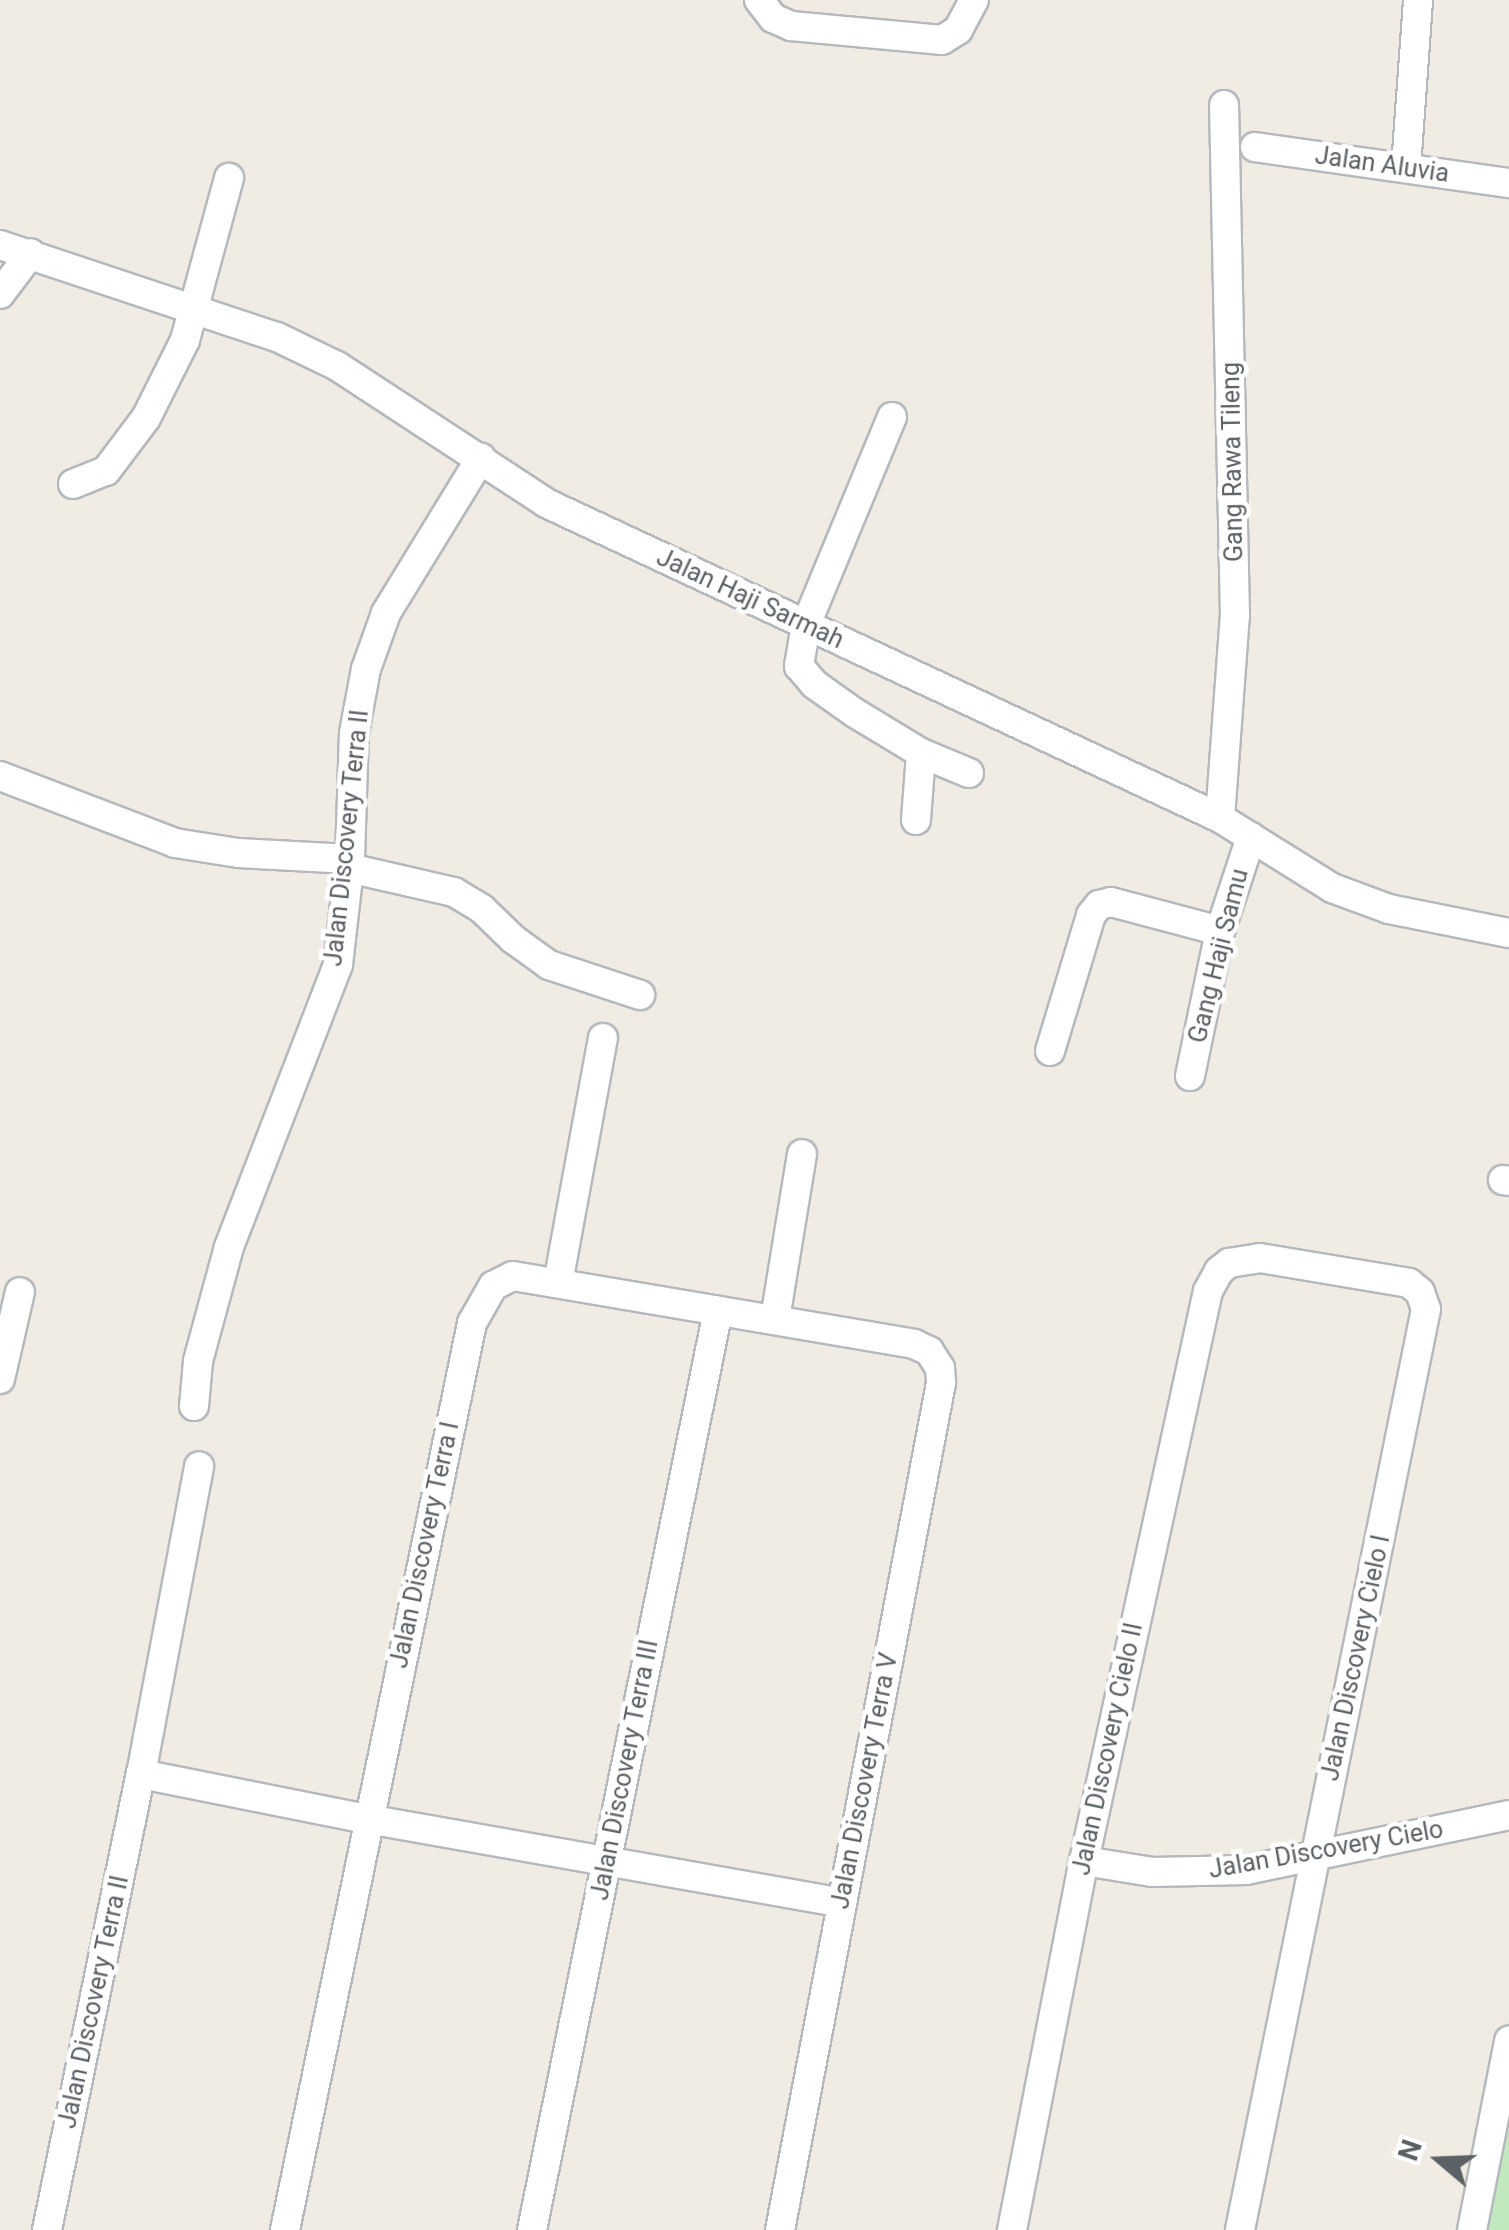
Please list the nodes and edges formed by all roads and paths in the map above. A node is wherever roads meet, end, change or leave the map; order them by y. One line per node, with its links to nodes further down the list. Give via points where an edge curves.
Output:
1 (759, 0): 2 (street, via 773,18 792,26 942,40 958,30)
2 (974, 0)
3 (1418, 0): 6 (street)
4 (1224, 105): 20 (street, Gang Rawa Tileng, via 1235,616)
5 (1255, 148): 6 (street, Jalan Aluvia)
6 (1406, 168): 8 (street, Jalan Aluvia)
7 (229, 178): 12 (street)
8 (1509, 183)
9 (0, 244): 10 (street, Jalan Haji Sarmah)
10 (30, 253): 11 (street); 12 (street, Jalan Haji Sarmah)
11 (0, 294)
12 (191, 309): 14 (street, Jalan Haji Sarmah, via 277,336 338,366); 15 (street, via 185,340 146,418 106,471)
13 (892, 417): 16 (street)
14 (481, 458): 16 (street, Jalan Haji Sarmah, via 546,503); 23 (street, Jalan Discovery Terra II, via 386,613 366,669 354,733)
15 (72, 484)
16 (806, 625): 17 (street, via 798,659 802,672); 20 (street, Jalan Haji Sarmah)
17 (921, 753): 18 (street); 21 (street)
18 (969, 773)
19 (0, 776): 23 (street, via 175,843)
20 (1220, 818): 22 (street, Jalan Haji Sarmah)
21 (916, 820)
22 (1251, 837): 24 (street, Gang Haji Samu); 25 (street, Jalan Haji Sarmah, via 1332,888 1389,909)
23 (349, 864): 26 (street, via 454,892 549,965); 38 (street, Jalan Discovery Terra II, via 338,965 230,1247 198,1361)
24 (1220, 931): 28 (street, via 1111,902 1098,905); 29 (street, Gang Haji Samu)
25 (1509, 933)
26 (640, 996)
27 (604, 1038): 32 (street)
28 (1050, 1051)
29 (1190, 1076)
30 (802, 1154): 35 (street)
31 (1218, 1271): 43 (street, Jalan Discovery Cielo I, via 1242,1258 1260,1258 1409,1284 1426,1309); 44 (street, Jalan Discovery Cielo II, via 1208,1292)
32 (558, 1284): 34 (street, Jalan Discovery Terra I); 42 (street, Jalan Discovery Terra I, via 513,1276 493,1286 472,1323)
33 (20, 1292): 37 (street)
34 (718, 1311): 35 (street, Jalan Discovery Terra I); 45 (street, Jalan Discovery Terra III)
35 (775, 1319): 36 (street, Jalan Discovery Terra I)
36 (914, 1344): 46 (street, Jalan Discovery Terra V, via 936,1360 941,1383)
37 (0, 1380)
38 (194, 1406)
39 (199, 1466): 40 (street, Jalan Discovery Terra II)
40 (141, 1774): 42 (street); 48 (street, Jalan Discovery Terra II)
41 (1509, 1815): 43 (street, Jalan Discovery Cielo)
42 (367, 1819): 45 (street); 49 (street, Jalan Discovery Terra I)
43 (1315, 1858): 44 (street, Jalan Discovery Cielo, via 1196,1874); 53 (street, Jalan Discovery Cielo I)
44 (1084, 1861): 52 (street, Jalan Discovery Cielo II)
45 (606, 1862): 46 (street); 50 (street, Jalan Discovery Terra III)
46 (842, 1904): 51 (street, Jalan Discovery Terra V)
47 (1509, 2041): 54 (street)
48 (47, 2230)
49 (285, 2230)
50 (532, 2230)
51 (780, 2230)
52 (1012, 2230)
53 (1240, 2230)
54 (1472, 2230)

